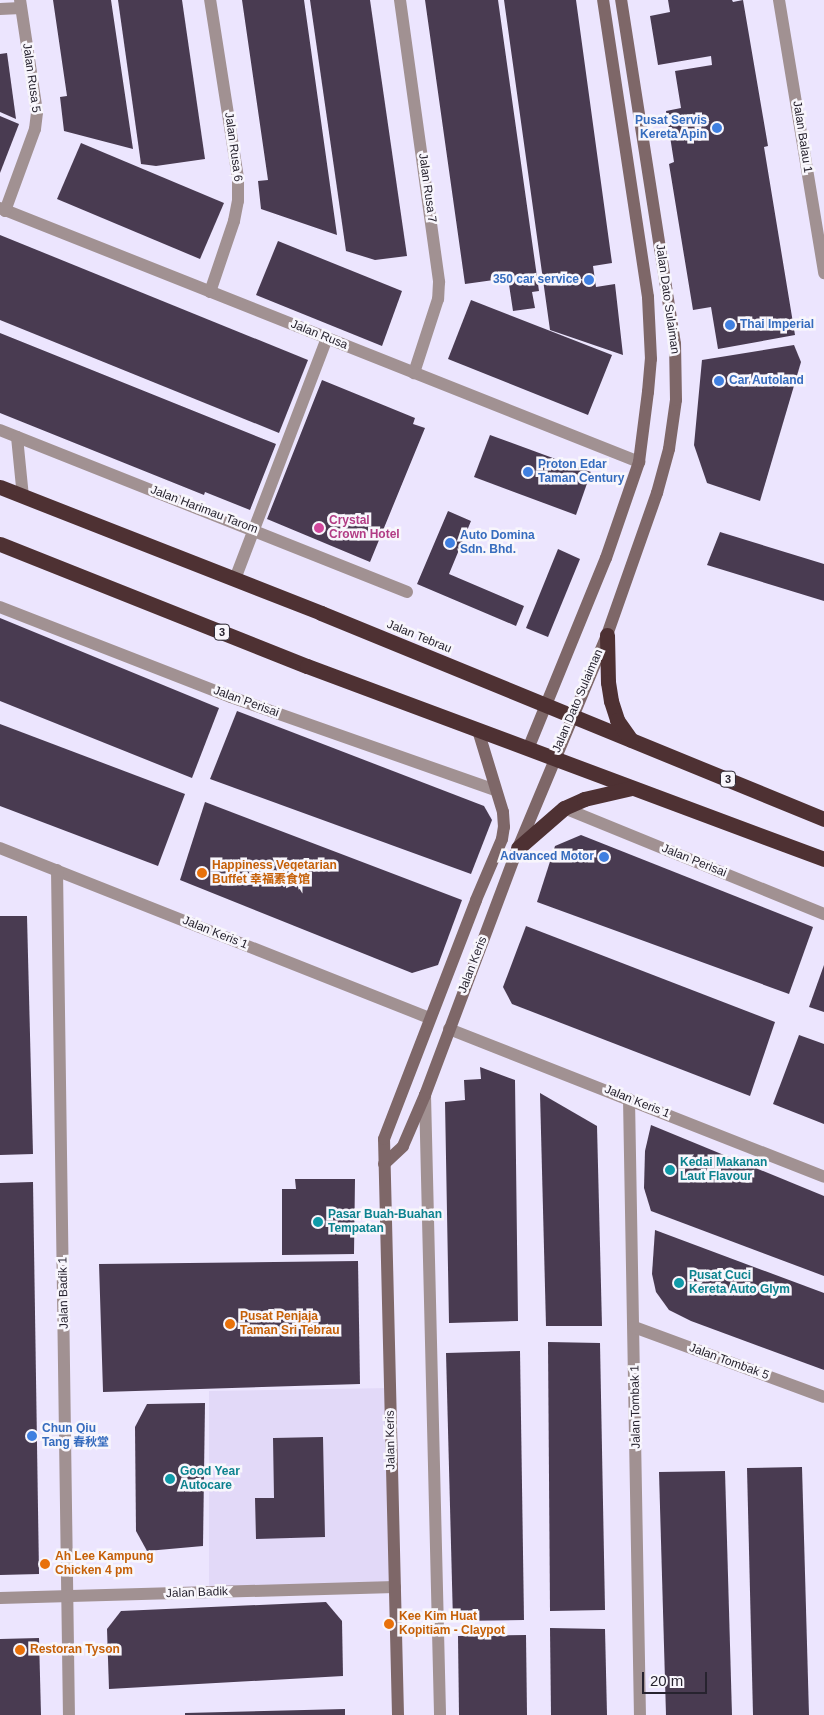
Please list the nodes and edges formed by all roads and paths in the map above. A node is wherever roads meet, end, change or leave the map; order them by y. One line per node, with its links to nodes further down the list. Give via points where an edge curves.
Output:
1 (210, 0): 10 (street, Jalan Rusa 6, via 238,178 234,221)
2 (400, 0): 12 (street, Jalan Rusa 7, via 439,282 438,299)
3 (603, 0): 15 (street, Jalan Dato Sulaiman, via 648,297 650,360)
4 (621, 0): 23 (street, Jalan Dato Sulaiman, via 675,344 676,400 669,449 657,493)
5 (779, 0): 9 (street, Jalan Balau 1)
6 (21, 4): 7 (street); 8 (street, Jalan Rusa 5, via 37,112 35,129)
7 (0, 9)
8 (3, 209): 10 (street, Jalan Rusa)
9 (824, 273)
10 (210, 292): 11 (street, Jalan Rusa)
11 (327, 338): 12 (street, Jalan Rusa); 18 (street)
12 (414, 373): 15 (street, Jalan Rusa)
13 (0, 430): 14 (street, Jalan Harimau Tarom)
14 (17, 437): 17 (street); 18 (street, Jalan Harimau Tarom)
15 (639, 462): 24 (street, Jalan Dato Sulaiman, via 606,558)
16 (0, 487): 17 (highway, Jalan Tebrau / 3)
17 (23, 497): 20 (highway, Jalan Tebrau / 3)
18 (254, 530): 20 (street); 21 (street, Jalan Harimau Tarom)
19 (0, 544): 26 (highway, 3)
20 (235, 580): 24 (highway, Jalan Tebrau / 3)
21 (407, 592)
22 (0, 607): 31 (street, Jalan Perisai, via 231,697)
23 (607, 635): 25 (street, Jalan Dato Sulaiman); 27 (highway, via 611,701 617,720)
24 (547, 705): 25 (highway, Jalan Tebrau / 3); 28 (street, Jalan Dato Sulaiman)
25 (571, 716): 27 (highway, Jalan Tebrau / 3); 29 (street, Jalan Dato Sulaiman)
26 (478, 730): 28 (highway, 3); 31 (street, Jalan Keris)
27 (631, 740): 33 (highway, Jalan Tebrau / 3)
28 (528, 749): 29 (highway, 3)
29 (554, 758): 30 (highway, 3); 35 (street, Jalan Keris)
30 (632, 788): 32 (highway, via 584,799); 36 (highway, 3)
31 (494, 790): 39 (street, Jalan Keris, via 503,812 502,839)
32 (564, 808): 35 (highway); 38 (street, Jalan Perisai)
33 (824, 818)
34 (0, 848): 37 (street, Jalan Keris 1)
35 (518, 848): 40 (street, Jalan Keris)
36 (824, 859)
37 (57, 870): 39 (street, Jalan Keris 1); 48 (street, Jalan Badik 1)
38 (824, 914)
39 (430, 1018): 43 (street, Jalan Keris, via 384,1139)
40 (449, 1029): 41 (street, Jalan Keris); 42 (street, Jalan Keris 1)
41 (425, 1096): 43 (street, Jalan Keris, via 403,1146); 52 (street)
42 (629, 1099): 44 (street, Jalan Keris 1); 45 (street, Jalan Tombak 1)
43 (384, 1164): 47 (street, Jalan Keris)
44 (824, 1177)
45 (634, 1327): 46 (street, Jalan Tombak 5); 53 (street, Jalan Tombak 1)
46 (824, 1397)
47 (395, 1587): 48 (street, Jalan Badik); 51 (street, Jalan Keris)
48 (68, 1597): 49 (street, Jalan Badik); 50 (street, Jalan Badik 1)
49 (0, 1598)
50 (69, 1715)
51 (398, 1715)
52 (440, 1715)
53 (640, 1715)

